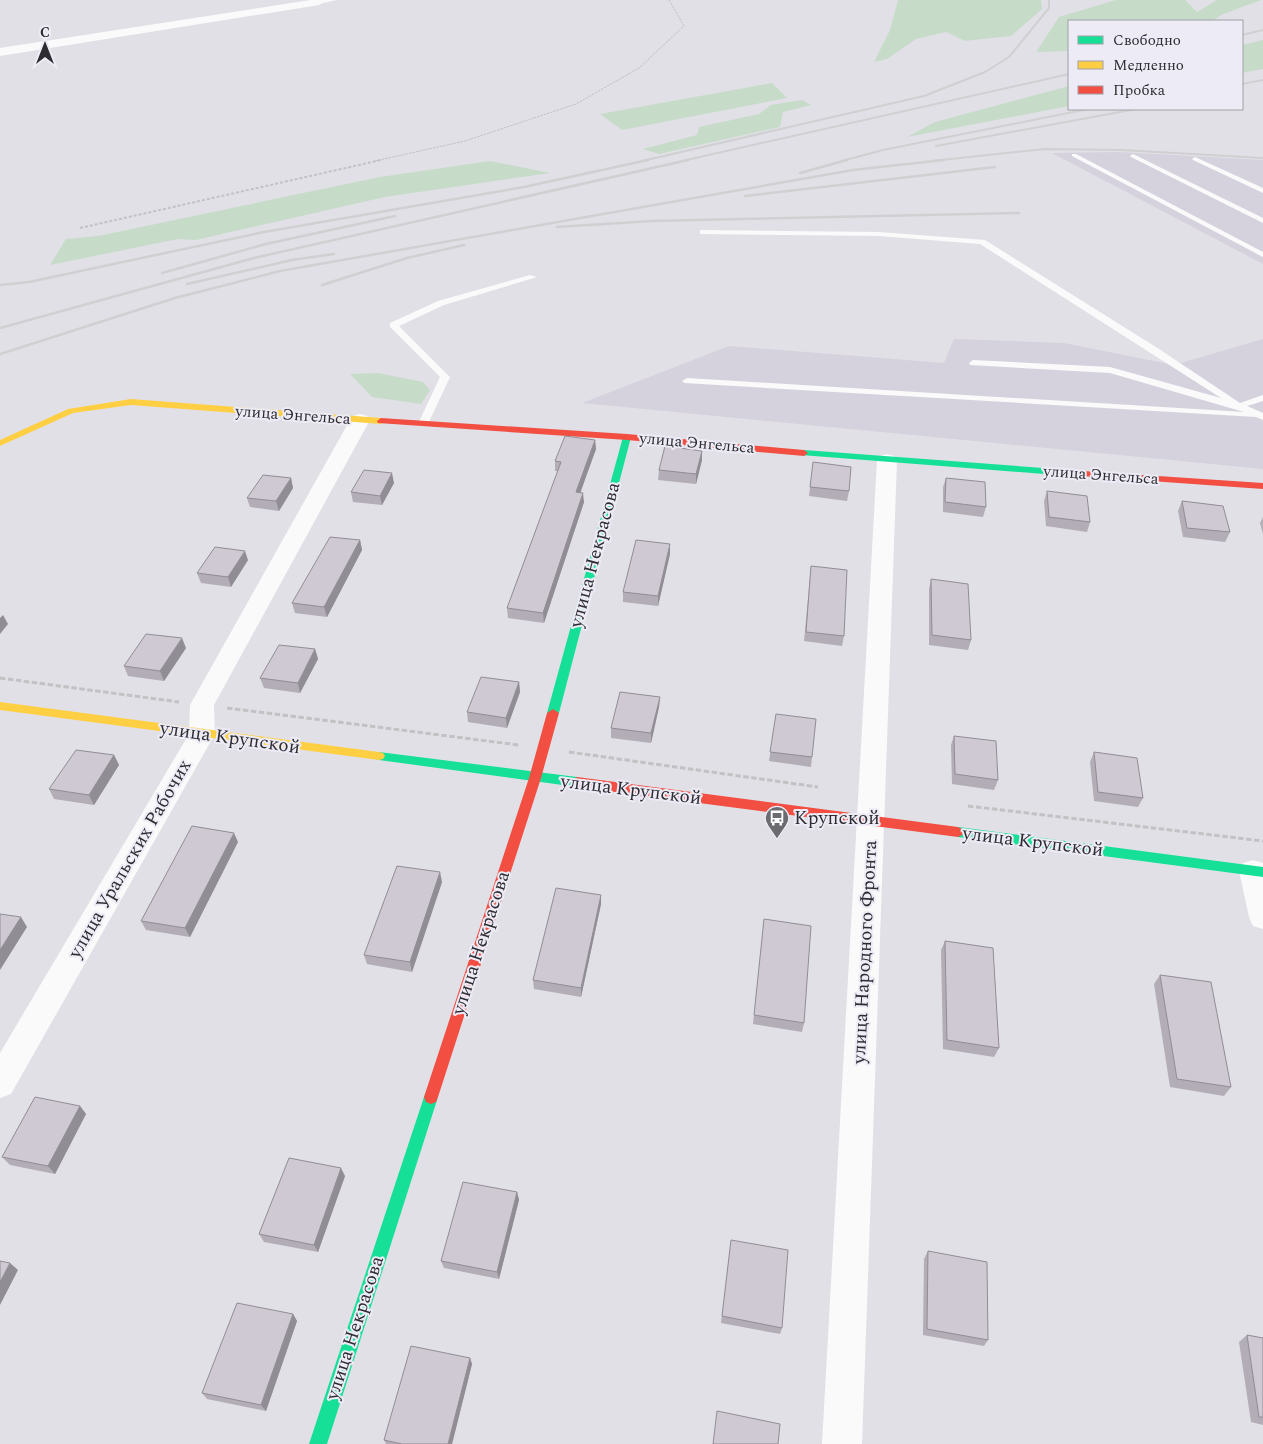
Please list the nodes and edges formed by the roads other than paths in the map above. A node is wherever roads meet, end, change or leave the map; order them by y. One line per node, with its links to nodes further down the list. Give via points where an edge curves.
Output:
1 (334, 0): 2 (lane)
2 (317, 1): 3 (street)
3 (0, 52)
4 (1074, 155): 10 (lane)
5 (1133, 156): 8 (lane)
6 (1195, 159): 7 (lane)
7 (1263, 191)
8 (1263, 221)
9 (703, 232): 15 (lane, via 878,234 982,242)
10 (1263, 255)
11 (533, 277): 18 (lane, via 441,303 393,325 445,377)
12 (973, 363): 15 (lane, via 1110,370)
13 (687, 381): 16 (lane)
14 (1263, 398): 15 (lane)
15 (1239, 406): 16 (lane)
16 (1262, 416)
17 (360, 420): 18 (street, улица Энгельса); 20 (street, улица Энгельса, via 131,402 71,411); 24 (street, via 202,705)
18 (423, 424): 19 (street, улица Энгельса)
19 (627, 437): 21 (street, улица Энгельса); 25 (street, улица Некрасова)
20 (0, 443)
21 (887, 460): 22 (street, улица Энгельса); 26 (street, улица Народного Фронта)
22 (1263, 486)
23 (0, 706): 24 (street, улица Крупской)
24 (202, 734): 25 (street, улица Крупской); 29 (street, улица Уральских Рабочих)
25 (536, 778): 26 (street, улица Крупской); 30 (street, улица Некрасова)
26 (872, 821): 27 (street, улица Крупской); 31 (street, улица Народного Фронта)
27 (1258, 872): 28 (street)
28 (1263, 917)
29 (0, 1083)
30 (318, 1444)
31 (842, 1444)

